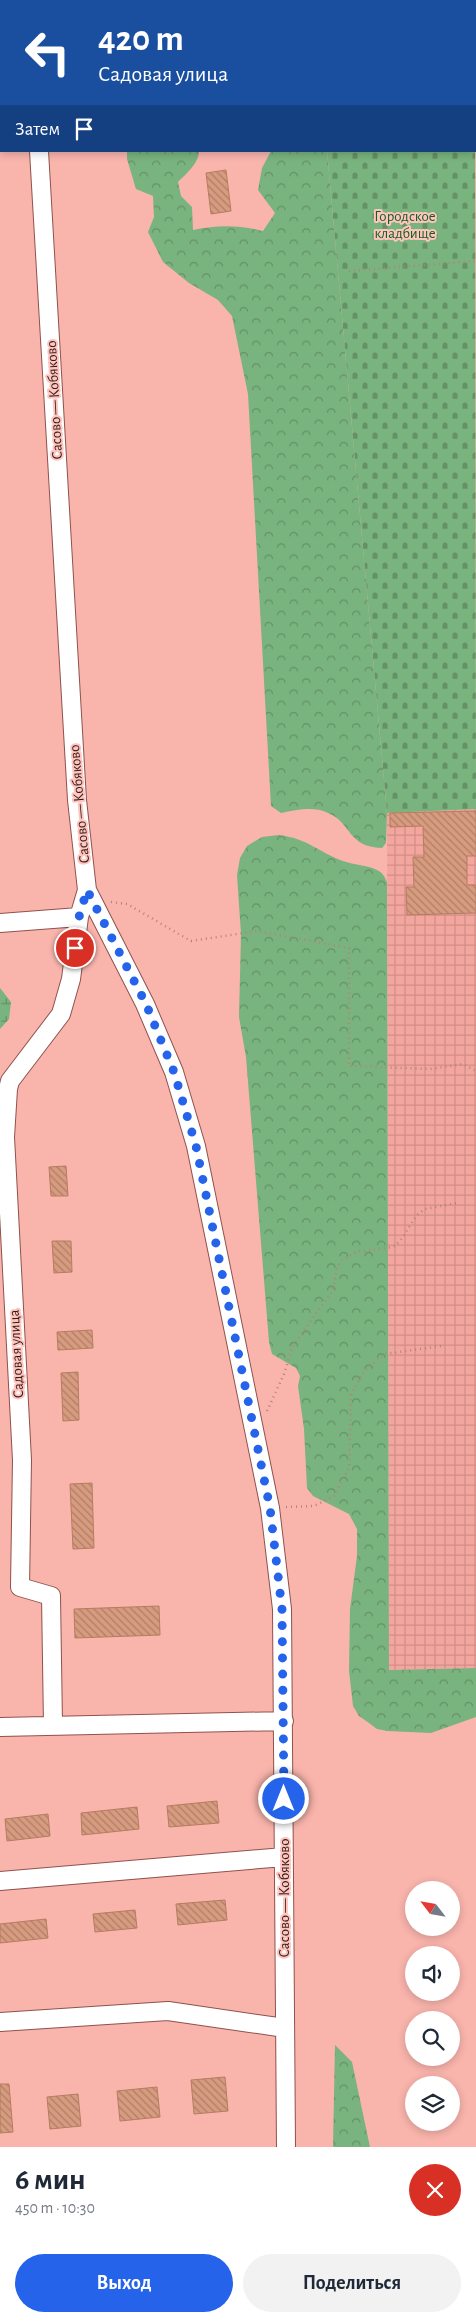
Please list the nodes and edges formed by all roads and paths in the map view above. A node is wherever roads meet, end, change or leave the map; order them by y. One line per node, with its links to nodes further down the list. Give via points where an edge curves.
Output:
1 (39, 152): 4 (street, Сасово — Кобяково, via 77,800)
2 (476, 261): 3 (path)
3 (349, 271)
4 (90, 895): 5 (street, Садовая улица); 7 (path, via 127,904 191,941 258,931 349,948 350,1066 430,1069 463,1064); 10 (street, Сасово — Кобяково, via 146,1004 174,1072 196,1146)
5 (79, 917): 6 (street); 13 (street, Садовая улица, via 71,979 61,1014 10,1081 5,1137 22,1460 20,1587 51,1596)
6 (0, 922)
7 (476, 1071)
8 (457, 1203): 10 (path, via 425,1209 393,1247 356,1252 341,1261 333,1290 299,1334 265,1418)
9 (441, 1346): 11 (path, via 385,1354 365,1370 351,1394 349,1468 334,1496 314,1506)
10 (254, 1430): 11 (street, Сасово — Кобяково)
11 (270, 1508): 12 (street, Сасово — Кобяково, via 282,1609)
12 (284, 1721): 13 (street); 15 (street, Сасово — Кобяково)
13 (53, 1725): 14 (street)
14 (0, 1727)
15 (284, 1857): 16 (street); 18 (street, Сасово — Кобяково)
16 (0, 1881)
17 (0, 2022): 18 (street, via 168,2011)
18 (285, 2028): 19 (street, Сасово — Кобяково)
19 (286, 2147)

